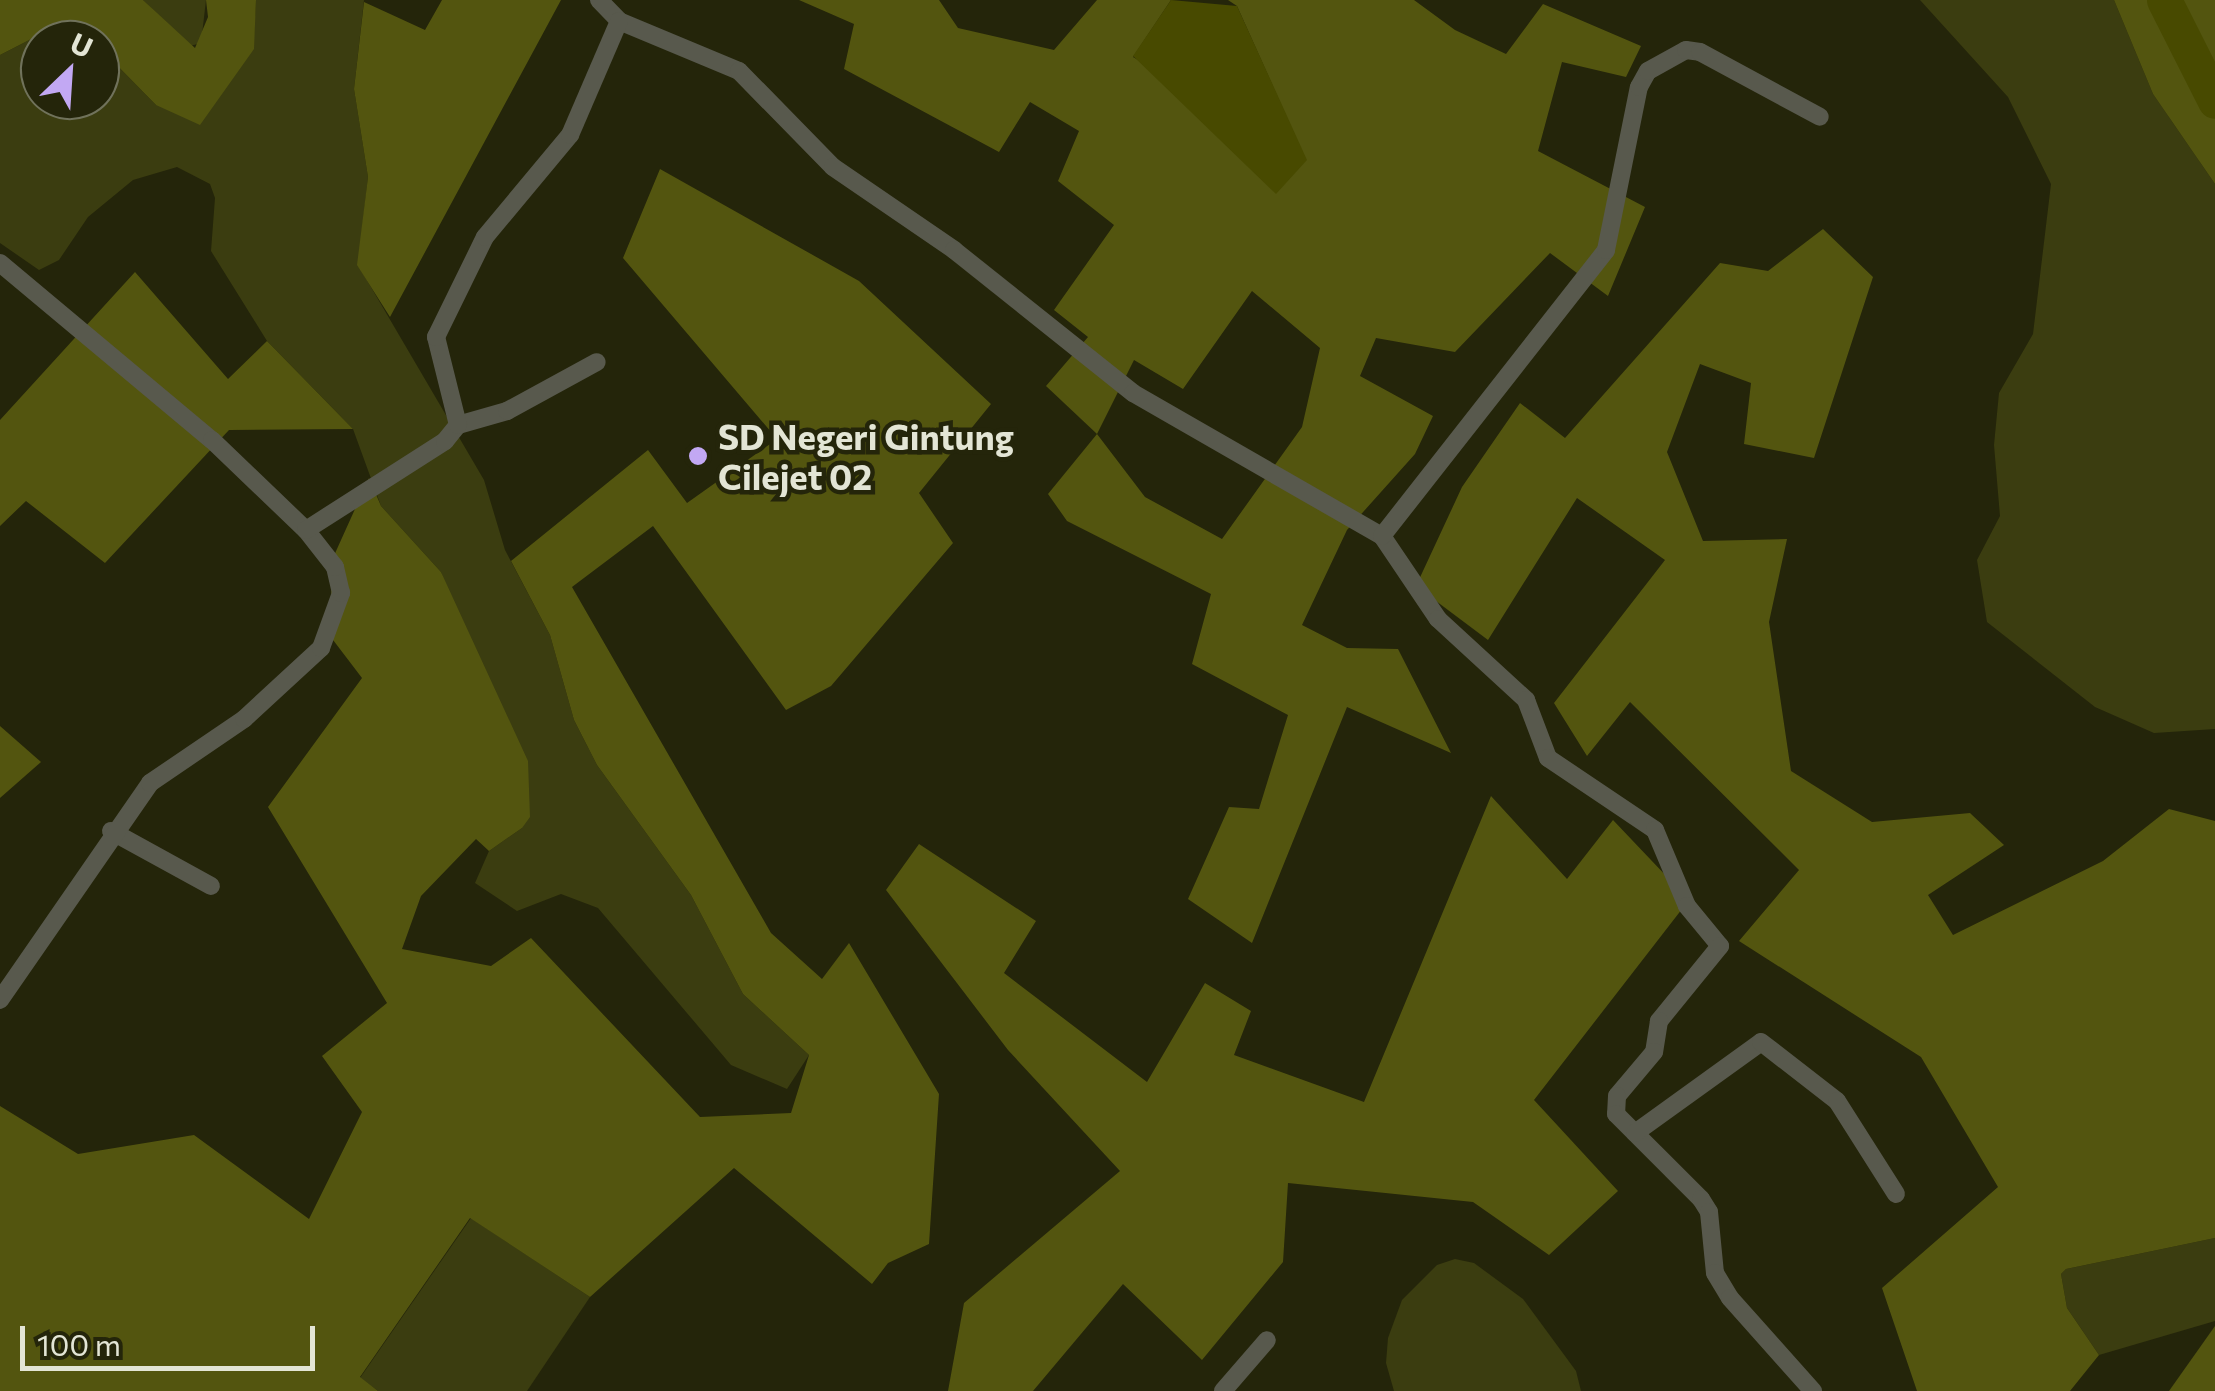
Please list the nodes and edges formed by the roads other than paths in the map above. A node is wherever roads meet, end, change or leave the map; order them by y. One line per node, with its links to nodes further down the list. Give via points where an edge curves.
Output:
1 (600, 0): 2 (street)
2 (619, 21): 6 (street, via 570,135 485,237 436,337); 8 (street, via 739,71 833,167 954,250 1133,394)
3 (1820, 117): 8 (street, via 1700,52 1686,50 1648,71 1639,87 1606,250)
4 (0, 263): 7 (street, via 212,440)
5 (597, 362): 6 (street, via 507,410)
6 (458, 425): 7 (street, via 445,441)
7 (306, 530): 9 (street, via 335,566 341,593 321,648 244,718 150,783)
8 (1382, 536): 12 (street, via 1438,618 1526,700 1548,758 1655,830 1687,906 1720,946 1659,1020 1654,1052 1616,1096 1616,1114)
9 (111, 832): 10 (street); 11 (street)
10 (211, 886)
11 (0, 1000)
12 (1635, 1133): 13 (street, via 1760,1042 1837,1101); 16 (street, via 1701,1198 1709,1212 1716,1273 1730,1298)
13 (1896, 1194)
14 (1267, 1340): 15 (street)
15 (1223, 1391)
16 (1813, 1391)

